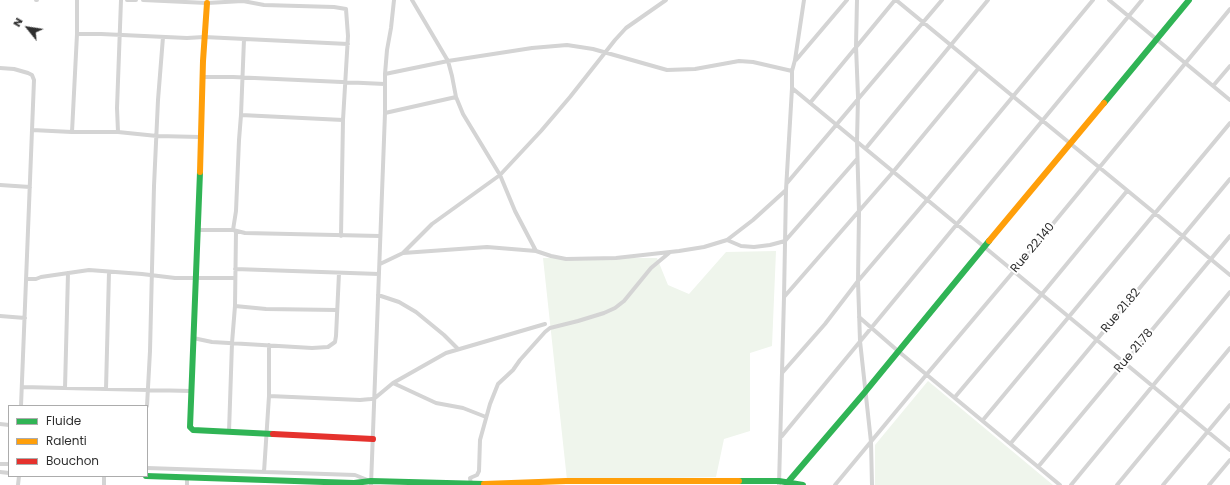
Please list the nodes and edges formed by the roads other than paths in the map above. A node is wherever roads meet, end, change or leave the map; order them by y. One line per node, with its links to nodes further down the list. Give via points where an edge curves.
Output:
1 (77, 0): 25 (street)
2 (121, 0): 26 (street)
3 (127, 0): 4 (street)
4 (136, 0)
5 (143, 0): 21 (street)
6 (394, 0): 42 (street)
7 (412, 0): 36 (street)
8 (666, 0): 34 (street, via 626,28)
9 (804, 0): 35 (street)
10 (847, 0): 35 (street)
11 (857, 0): 33 (street)
12 (895, 0): 24 (street); 33 (street)
13 (942, 0): 24 (street)
14 (988, 0): 32 (street)
15 (1093, 0): 50 (street)
16 (1109, 0): 23 (street)
17 (1142, 0): 23 (street)
18 (1189, 0): 30 (street)
19 (236, 1): 20 (street); 21 (street)
20 (256, 2): 31 (street, via 346,9)
21 (207, 3): 28 (street)
22 (1230, 9): 37 (street, Rue 22.140)
23 (1128, 16): 30 (street); 57 (street)
24 (923, 22): 32 (street); 49 (street)
25 (77, 34): 26 (street); 61 (street)
26 (119, 35): 27 (street); 62 (street)
27 (163, 37): 28 (street); 63 (street)
28 (204, 37): 29 (street); 43 (street)
29 (244, 39): 31 (street); 44 (street)
30 (1156, 39): 37 (street); 66 (street)
31 (348, 44): 45 (street)
32 (950, 45): 40 (street); 67 (street)
33 (856, 46): 49 (street); 53 (street)
34 (606, 52): 36 (street, via 567,45); 41 (street, via 667,70 695,69 739,61); 71 (street, via 545,126)
35 (795, 60): 41 (street)
36 (448, 62): 42 (street); 51 (street)
37 (1185, 63): 47 (street); 69 (street, Rue 22.140)
38 (1230, 66): 47 (street)
39 (0, 68): 60 (street, via 14,69 32,75)
40 (978, 68): 50 (street); 70 (street)
41 (792, 71): 48 (street)
42 (385, 74): 46 (street)
43 (202, 77): 44 (street); 64 (street)
44 (242, 78): 45 (street); 55 (street)
45 (345, 83): 46 (street); 56 (street)
46 (385, 84): 54 (street)
47 (1213, 86): 52 (street)
48 (792, 88): 53 (street); 73 (street)
49 (858, 97): 59 (street); 65 (street)
50 (1013, 97): 57 (street); 78 (street)
51 (456, 98): 54 (street); 71 (street, via 462,114)
52 (1230, 100)
53 (810, 103): 59 (street)
54 (385, 113): 85 (street)
55 (242, 115): 56 (street); 83 (street)
56 (343, 120): 84 (street)
57 (1042, 120): 66 (street); 81 (street)
58 (1230, 123): 80 (street)
59 (837, 125): 65 (street); 73 (street)
60 (32, 130): 61 (street); 75 (street)
61 (72, 132): 62 (street)
62 (118, 132): 63 (street)
63 (157, 136): 64 (street); 102 (street)
64 (201, 137): 82 (street)
65 (857, 141): 67 (street); 68 (street)
66 (1070, 143): 69 (street); 90 (street)
67 (866, 148): 70 (street)
68 (857, 159): 79 (street); 89 (street)
69 (1100, 167): 77 (street); 97 (street, Rue 22.140)
70 (893, 172): 78 (street); 79 (street)
71 (500, 174): 91 (street, via 515,211); 93 (street, via 432,224)
72 (1230, 180): 86 (street, Rue 21.82)
73 (786, 183): 76 (street)
74 (0, 185): 75 (street)
75 (30, 187): 106 (street)
76 (786, 190): 88 (street); 89 (street)
77 (1128, 191): 80 (street); 109 (street)
78 (927, 200): 81 (street); 107 (street)
79 (859, 212): 107 (street); 111 (street)
80 (1155, 213): 86 (street); 116 (street)
81 (957, 224): 90 (street); 119 (street)
82 (197, 230): 83 (street); 104 (street)
83 (235, 230): 84 (street, via 246,233); 96 (street)
84 (341, 236): 85 (street)
85 (380, 236): 95 (street)
86 (1183, 236): 94 (street); 121 (street, Rue 21.82)
87 (1230, 236): 94 (street, Rue 21.78)
88 (727, 240): 89 (street, via 741,246 754,247); 92 (street, via 704,247)
89 (785, 241): 111 (street)
90 (985, 247): 97 (street); 127 (street)
91 (536, 251): 92 (street, via 566,259 616,258); 93 (street, via 487,247)
92 (669, 252): 146 (street, via 615,308 550,328 545,332 498,384)
93 (403, 253): 95 (street)
94 (1211, 259): 103 (street); 128 (street, Rue 21.78)
95 (380, 264): 101 (street)
96 (235, 269): 100 (street); 105 (street)
97 (1014, 271): 109 (street); 130 (street, Rue 22.140)
98 (109, 272): 99 (street, via 89,270); 102 (street); 135 (street)
99 (68, 273): 106 (street); 134 (street)
100 (339, 273): 101 (street); 113 (street)
101 (380, 274): 110 (street)
102 (152, 275): 104 (street); 136 (street)
103 (1230, 275)
104 (196, 278): 105 (street); 120 (street)
105 (235, 278): 112 (street)
106 (26, 279): 117 (street)
107 (858, 281): 115 (street); 129 (street, via 826,324)
108 (1230, 292): 132 (street)
109 (1042, 294): 116 (street); 140 (street)
110 (378, 295): 126 (street, via 400,302 416,312); 141 (street)
111 (784, 297): 129 (street)
112 (235, 306): 113 (street); 123 (street)
113 (337, 310): 124 (street, via 336,336 332,345 312,348)
114 (0, 316): 117 (street)
115 (859, 317): 119 (street); 122 (street)
116 (1069, 317): 121 (street); 147 (street)
117 (25, 318): 133 (street)
118 (545, 324): 126 (street)
119 (871, 327): 122 (street); 127 (street)
120 (193, 338): 123 (street); 137 (street)
121 (1097, 340): 128 (street); 154 (street, Rue 21.82)
122 (860, 341): 138 (street); 151 (street)
123 (232, 343): 124 (street); 148 (street)
124 (269, 346): 139 (street)
125 (1230, 348): 145 (street)
126 (458, 349): 131 (street, via 442,355)
127 (898, 350): 130 (street); 138 (street)
128 (1125, 363): 132 (street); 157 (street, Rue 21.78)
129 (782, 373): 151 (street)
130 (927, 374): 140 (street); 153 (street, Rue 22.140)
131 (393, 383): 141 (street); 146 (street, via 436,403 463,408)
132 (1152, 386): 145 (street); 172 (street)
133 (22, 387): 134 (street); 142 (street)
134 (65, 388): 135 (street)
135 (106, 389): 136 (street)
136 (147, 390): 137 (street); 143 (street)
137 (190, 391): 148 (street, via 191,429)
138 (865, 392): 153 (street); 162 (street)
139 (269, 396): 141 (street, via 360,400); 150 (street)
140 (955, 397): 147 (street)
141 (375, 398): 152 (street)
142 (21, 405)
143 (147, 405)
144 (1230, 405): 149 (street)
145 (1180, 409): 149 (street); 173 (street)
146 (486, 417): 166 (street, via 480,440 480,468 478,473 470,478)
147 (983, 420): 154 (street)
148 (229, 432): 150 (street)
149 (1208, 432): 155 (street); 174 (street)
150 (266, 434): 152 (street); 159 (street)
151 (782, 436): 164 (street)
152 (373, 439): 163 (street)
153 (871, 442): 169 (street, Rue 22.140); 170 (street)
154 (1011, 443): 157 (street)
155 (1230, 450)
156 (1230, 460): 175 (street)
157 (1038, 467): 171 (street)
158 (148, 468): 159 (street)
159 (264, 472): 163 (street, via 355,475)
160 (148, 476): 161 (street)
161 (187, 477): 165 (street); 167 (street)
162 (788, 482): 164 (street); 168 (street)
163 (371, 483): 165 (street); 166 (street)
164 (779, 483): 166 (street)
165 (332, 484)
166 (471, 484)
167 (187, 485)
168 (803, 485)
169 (835, 485)
170 (872, 485)
171 (1060, 485)
172 (1071, 485)
173 (1117, 485)
174 (1163, 485)
175 (1209, 485)

